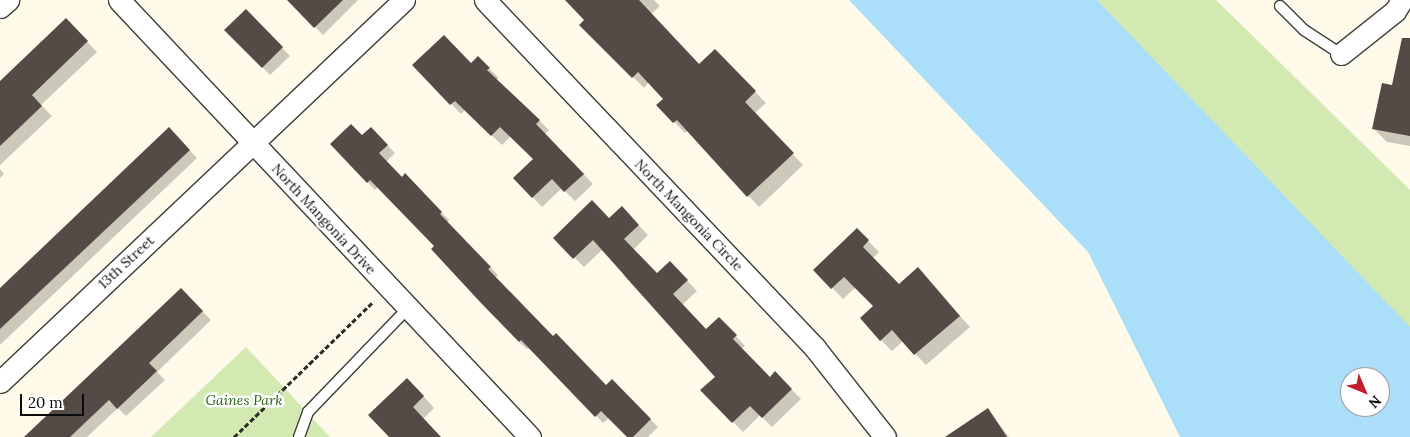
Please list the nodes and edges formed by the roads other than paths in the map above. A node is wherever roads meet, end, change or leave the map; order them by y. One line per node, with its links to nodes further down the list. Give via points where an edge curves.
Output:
1 (8, 0): 7 (street)
2 (119, 0): 9 (street, North Mangonia Drive)
3 (404, 0): 9 (street)
4 (485, 0): 14 (street, North Mangonia Circle, via 816,348)
5 (1402, 0): 8 (street, via 1395,11)
6 (1280, 2): 8 (lane, via 1304,30)
7 (0, 7)
8 (1341, 54)
9 (253, 143): 10 (street, North Mangonia Drive); 11 (street, 13th Street)
10 (408, 308): 12 (lane, via 308,412); 13 (street, North Mangonia Drive)
11 (0, 382)
12 (299, 437)
13 (530, 437)
14 (885, 437)

